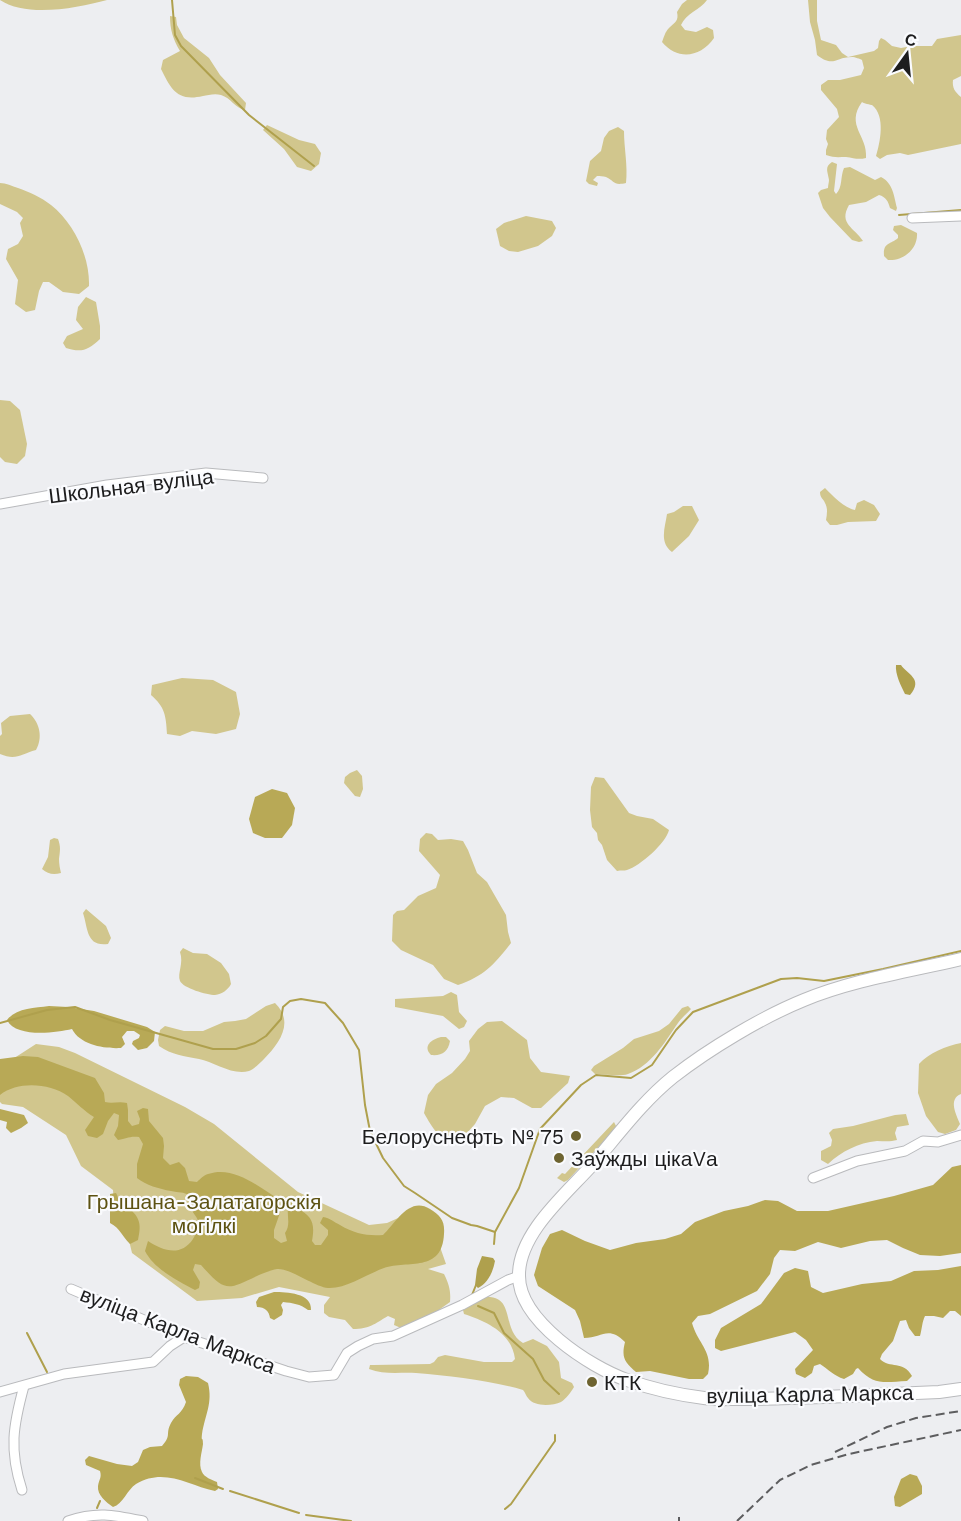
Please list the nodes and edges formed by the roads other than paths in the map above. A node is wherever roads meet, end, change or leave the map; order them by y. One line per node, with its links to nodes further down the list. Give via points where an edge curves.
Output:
1 (961, 216): 2 (street)
2 (912, 218)
3 (263, 478): 4 (street, Школьная вуліца, via 206,473)
4 (0, 504)
5 (961, 959): 8 (main road, via 837,988 804,1000 752,1026 673,1077 650,1097 541,1221 520,1262)
6 (961, 1136): 7 (street, via 923,1142)
7 (813, 1178)
8 (519, 1276): 10 (street, вуліца Карла Маркса, via 393,1336 358,1346 347,1353 334,1375 309,1377); 12 (main road, вуліца Карла Маркса, via 524,1299 533,1314 570,1349 598,1367 654,1387 703,1398 759,1399)
9 (70, 1289): 10 (street, вуліца Карла Маркса)
10 (184, 1337): 11 (street, via 153,1362 64,1374)
11 (24, 1386): 13 (street); 14 (street, via 13,1441)
12 (961, 1389)
13 (0, 1392)
14 (22, 1490)
15 (68, 1521): 16 (street, via 98,1514)
16 (143, 1521)

